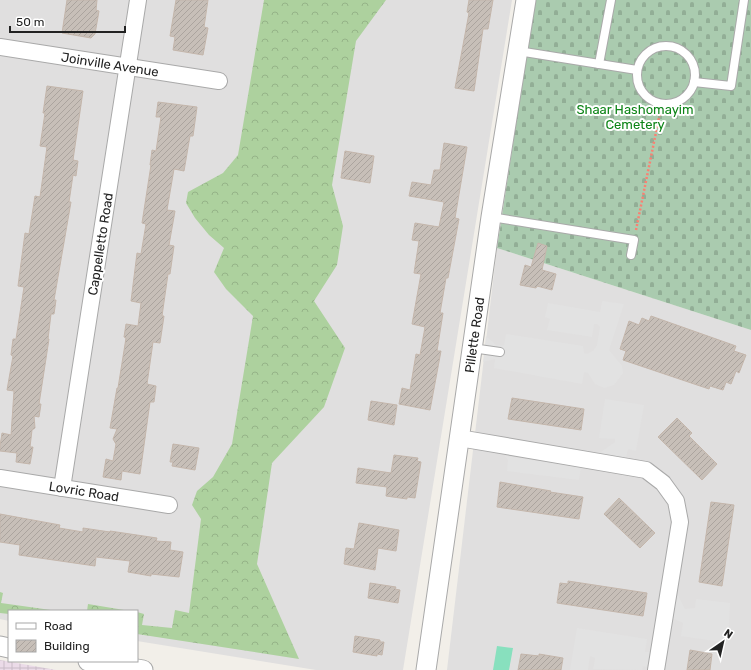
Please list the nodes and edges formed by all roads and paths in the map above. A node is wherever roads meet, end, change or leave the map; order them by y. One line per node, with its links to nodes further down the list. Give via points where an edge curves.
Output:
1 (138, 0): 8 (street, Cappelletto Road)
2 (526, 0): 6 (street, Pillette Road)
3 (611, 0): 7 (lane)
4 (744, 0): 11 (lane, via 731,86)
5 (0, 47): 8 (street, Joinville Avenue)
6 (518, 51): 7 (lane); 13 (street, Pillette Road)
7 (600, 64): 9 (lane)
8 (127, 67): 10 (street, Joinville Avenue); 20 (street, Cappelletto Road)
9 (637, 70): 11 (lane, via 640,61 653,49 671,47 680,50 692,63); 12 (lane, via 640,89 646,97)
10 (219, 81)
11 (694, 82): 12 (lane, via 683,98)
12 (662, 103): 14 (path)
13 (491, 217): 14 (lane); 16 (street, Pillette Road)
14 (634, 240): 15 (lane)
15 (631, 255)
16 (472, 348): 17 (lane); 18 (street, Pillette Road)
17 (500, 352)
18 (459, 438): 24 (street, Pillette Road); 25 (street, via 646,470 664,483 676,501 680,522)
19 (0, 478): 20 (street, Lovric Road)
20 (62, 488): 21 (street, Lovric Road)
21 (169, 505)
22 (94, 662): 23 (street)
23 (143, 670)
24 (426, 670)
25 (656, 670)

